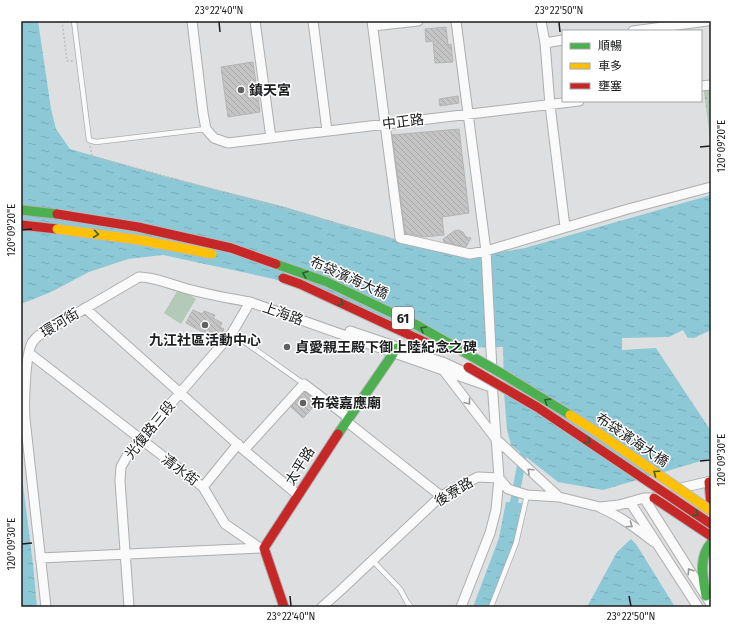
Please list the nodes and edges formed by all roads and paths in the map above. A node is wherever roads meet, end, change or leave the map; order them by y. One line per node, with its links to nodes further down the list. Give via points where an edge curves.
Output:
1 (62, 21): 15 (path, via 68,61)
2 (74, 21): 15 (lane)
3 (192, 21): 20 (street)
4 (255, 21): 22 (street)
5 (313, 21): 21 (street)
6 (418, 21): 10 (street)
7 (456, 21): 18 (street)
8 (541, 21): 14 (street)
9 (707, 21): 11 (street)
10 (373, 23): 19 (street)
11 (664, 26): 12 (street)
12 (639, 30)
13 (562, 40): 14 (street)
14 (545, 43): 17 (street)
15 (78, 61): 23 (lane)
16 (572, 102): 17 (street, 中正路)
17 (550, 105): 18 (street, 中正路); 27 (street)
18 (469, 115): 19 (street, 中正路); 29 (street)
19 (385, 124): 21 (street, 中正路); 28 (street)
20 (206, 129): 22 (street, 中正路, via 214,138 228,143); 23 (lane, via 96,142)
21 (327, 131): 22 (street, 中正路)
22 (271, 138)
23 (89, 140): 28 (path, via 92,156 395,239)
24 (711, 186): 27 (street)
25 (21, 212): 57 (main road, 布袋濱海大橋 / 61, one-way to 25, bridge, via 600,434 506,376 415,324 327,282 231,248 138,227 57,214)
26 (21, 227): 30 (main road, one-way to 30, bridge, via 140,240)
27 (565, 227): 29 (street)
28 (400, 238): 29 (street, via 470,254)
29 (486, 251): 39 (street)
30 (220, 256)
31 (271, 273): 58 (main road, 布袋濱海大橋 / 61, one-way to 58, bridge, via 424,340 537,407)
32 (250, 302): 33 (street, 環河街, via 188,289 149,277 139,277); 34 (street, 光復路三段); 35 (street, 上海路)
33 (85, 308): 36 (street, 環河街, via 38,336 31,344); 40 (street)
34 (232, 333): 38 (lane); 40 (street, 光復路三段)
35 (395, 351): 37 (street, 上海路); 39 (street, 上海路, via 462,370 485,381); 41 (main road, 太平路)
36 (29, 353): 42 (street, 清水街); 64 (street, 環河街, via 24,400 25,419)
37 (444, 371): 39 (street, 上海路); 43 (street, one-way to 43)
38 (304, 384): 41 (street); 44 (street)
39 (493, 388): 43 (street)
40 (181, 392): 42 (street, 光復路三段); 44 (street)
41 (347, 419): 48 (main road, 太平路); 50 (street)
42 (140, 439): 47 (street, 清水街); 63 (street, 光復路三段, via 121,468)
43 (496, 439): 45 (street); 51 (street, one-way to 43)
44 (241, 447): 47 (street); 48 (street)
45 (498, 478): 49 (street, via 508,489); 50 (street, 後寮路, via 478,477); 74 (street, via 496,510 490,532)
46 (710, 482): 53 (street, via 673,490); 55 (main road)
47 (203, 487): 62 (street, 清水街, via 225,524)
48 (298, 495): 62 (main road, 太平路)
49 (527, 495): 51 (street); 75 (lane, via 516,544)
50 (441, 496): 65 (street, 後寮路)
51 (559, 497): 56 (street)
52 (644, 498): 53 (street); 54 (street); 67 (street, one-way to 52)
53 (654, 498): 59 (main road)
54 (630, 502): 56 (street); 61 (street)
55 (711, 504)
56 (600, 507): 61 (street, one-way to 61, via 631,525)
57 (711, 511)
58 (711, 524)
59 (711, 536)
60 (711, 542): 67 (main road, via 706,547 701,570)
61 (659, 546): 76 (street)
62 (262, 548): 63 (street); 70 (main road)
63 (125, 553): 64 (street); 69 (street, 光復路三段)
64 (40, 558): 68 (street, 環河街)
65 (373, 561): 66 (street, 後寮路); 73 (lane, via 400,589)
66 (331, 599): 71 (street, 後寮路); 72 (street)
67 (709, 600)
68 (46, 607)
69 (129, 607)
70 (284, 607)
71 (322, 607)
72 (336, 607)
73 (412, 607)
74 (460, 607)
75 (492, 607)
76 (698, 607)

